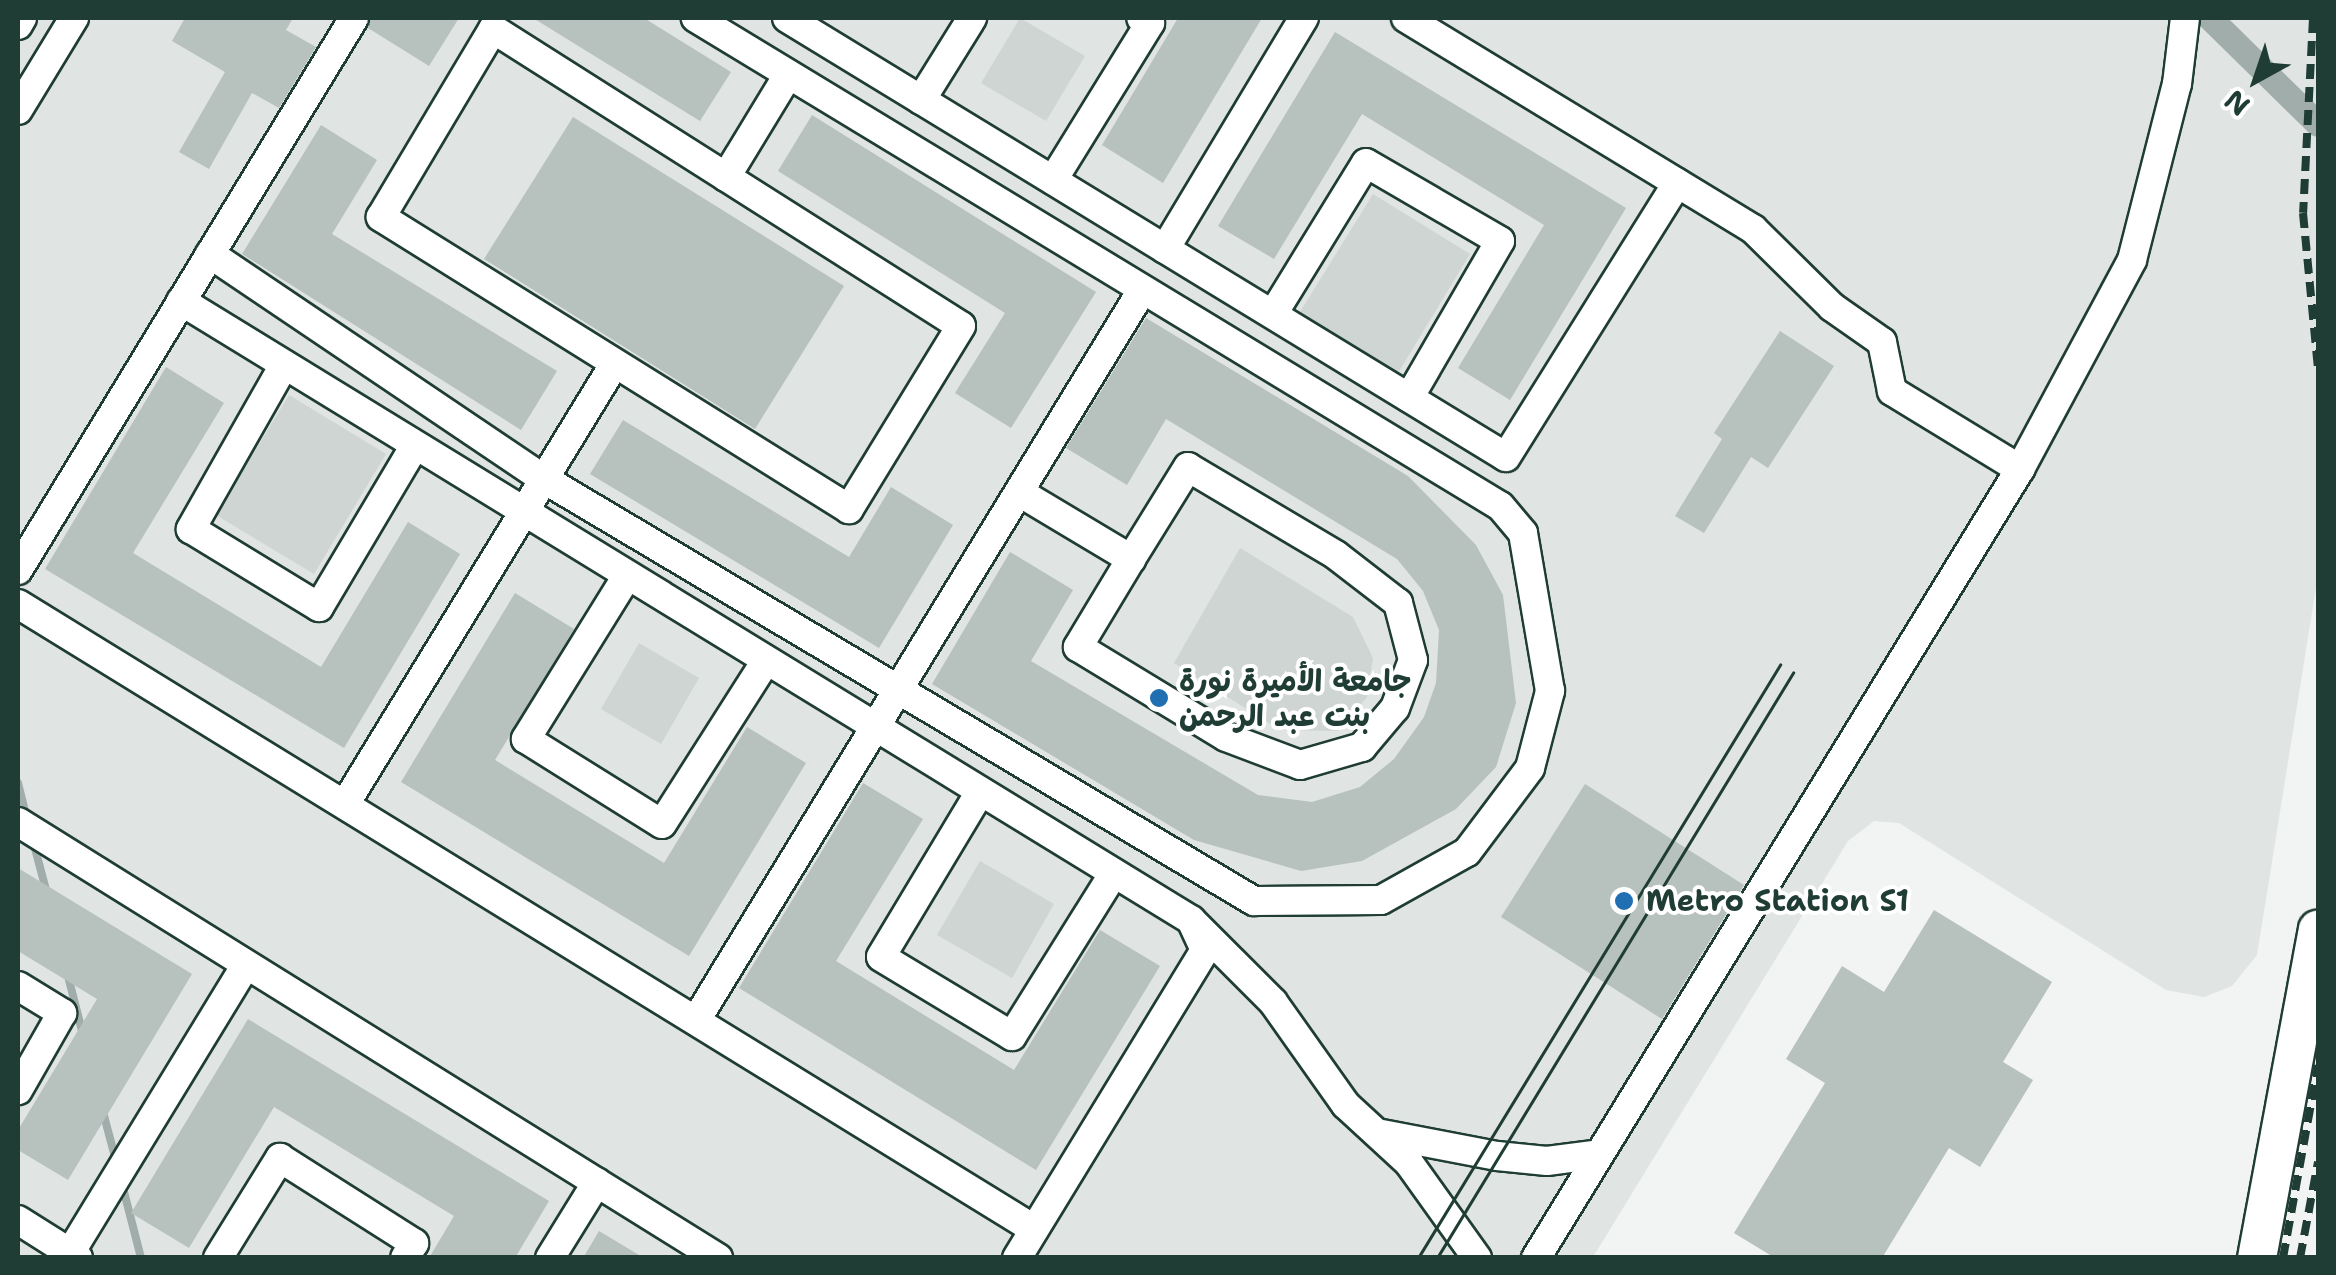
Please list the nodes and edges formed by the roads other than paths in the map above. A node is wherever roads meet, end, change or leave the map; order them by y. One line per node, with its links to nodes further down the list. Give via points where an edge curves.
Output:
1 (22, 18): 11 (street)
2 (74, 18): 15 (street)
3 (354, 18): 20 (street)
4 (696, 18): 13 (street)
5 (786, 18): 12 (street)
6 (972, 18): 14 (street)
7 (1141, 18): 17 (street, via 1150,23)
8 (1304, 18): 19 (street)
9 (1406, 18): 18 (street)
10 (2185, 18): 28 (street, via 2176,84 2132,260)
11 (18, 25)
12 (816, 25): 14 (street)
13 (788, 74): 16 (street); 21 (street)
14 (921, 100): 17 (street)
15 (18, 110)
16 (726, 177): 24 (street, via 961,326 849,509); 24 (street, via 493,29 381,217)
17 (1053, 180): 19 (street)
18 (1677, 183): 26 (street, via 1506,456); 28 (street, via 1753,229 1832,308 1882,342 1892,391)
19 (1165, 249): 23 (street)
20 (210, 254): 22 (street); 29 (street)
21 (1141, 292): 30 (street); 37 (street, via 1500,506 1523,533 1550,691 1530,768 1468,852 1381,900 1254,901)
22 (181, 302): 25 (street); 33 (street)
23 (1272, 314): 26 (street); 26 (street, via 1366,163 1500,241)
24 (615, 363): 29 (street)
25 (284, 365): 27 (street); 27 (street, via 191,529 320,607)
26 (1409, 398)
27 (415, 446): 31 (street)
28 (2020, 469): 50 (street)
29 (544, 478): 31 (street); 37 (street)
30 (1019, 492): 32 (street); 37 (street)
31 (524, 512): 34 (street); 40 (street)
32 (1131, 559): 32 (street, via 1078,647 1226,737 1300,765 1362,747 1395,708 1413,660 1398,603 1336,555 1188,467)
33 (18, 570)
34 (627, 576): 36 (street); 36 (street, via 526,739 662,824)
35 (18, 604): 40 (street)
36 (766, 661): 38 (street)
37 (900, 687): 38 (street)
38 (875, 728): 39 (street); 47 (street)
39 (980, 792): 42 (street); 42 (street, via 881,957 1012,1036)
40 (347, 801): 47 (street)
41 (18, 822): 45 (street)
42 (1114, 873): 43 (street)
43 (1191, 920): 49 (street, via 1273,1002 1346,1105); 53 (street, via 1205,950)
44 (2318, 930): 62 (main road)
45 (246, 964): 51 (street); 54 (street)
46 (18, 986): 48 (street, via 62,1013)
47 (698, 1018): 53 (street)
48 (18, 1090)
49 (1382, 1134): 50 (street, via 1497,1156); 60 (street, via 1449,1213)
50 (1600, 1154): 61 (street)
51 (596, 1182): 57 (street); 58 (street)
52 (18, 1220): 54 (street)
53 (1034, 1229): 59 (street)
54 (72, 1256)
55 (218, 1258): 56 (street, via 280,1158 414,1242)
56 (405, 1258)
57 (550, 1258)
58 (718, 1258)
59 (1017, 1258)
60 (1476, 1258)
61 (1536, 1258)
62 (2258, 1258)

